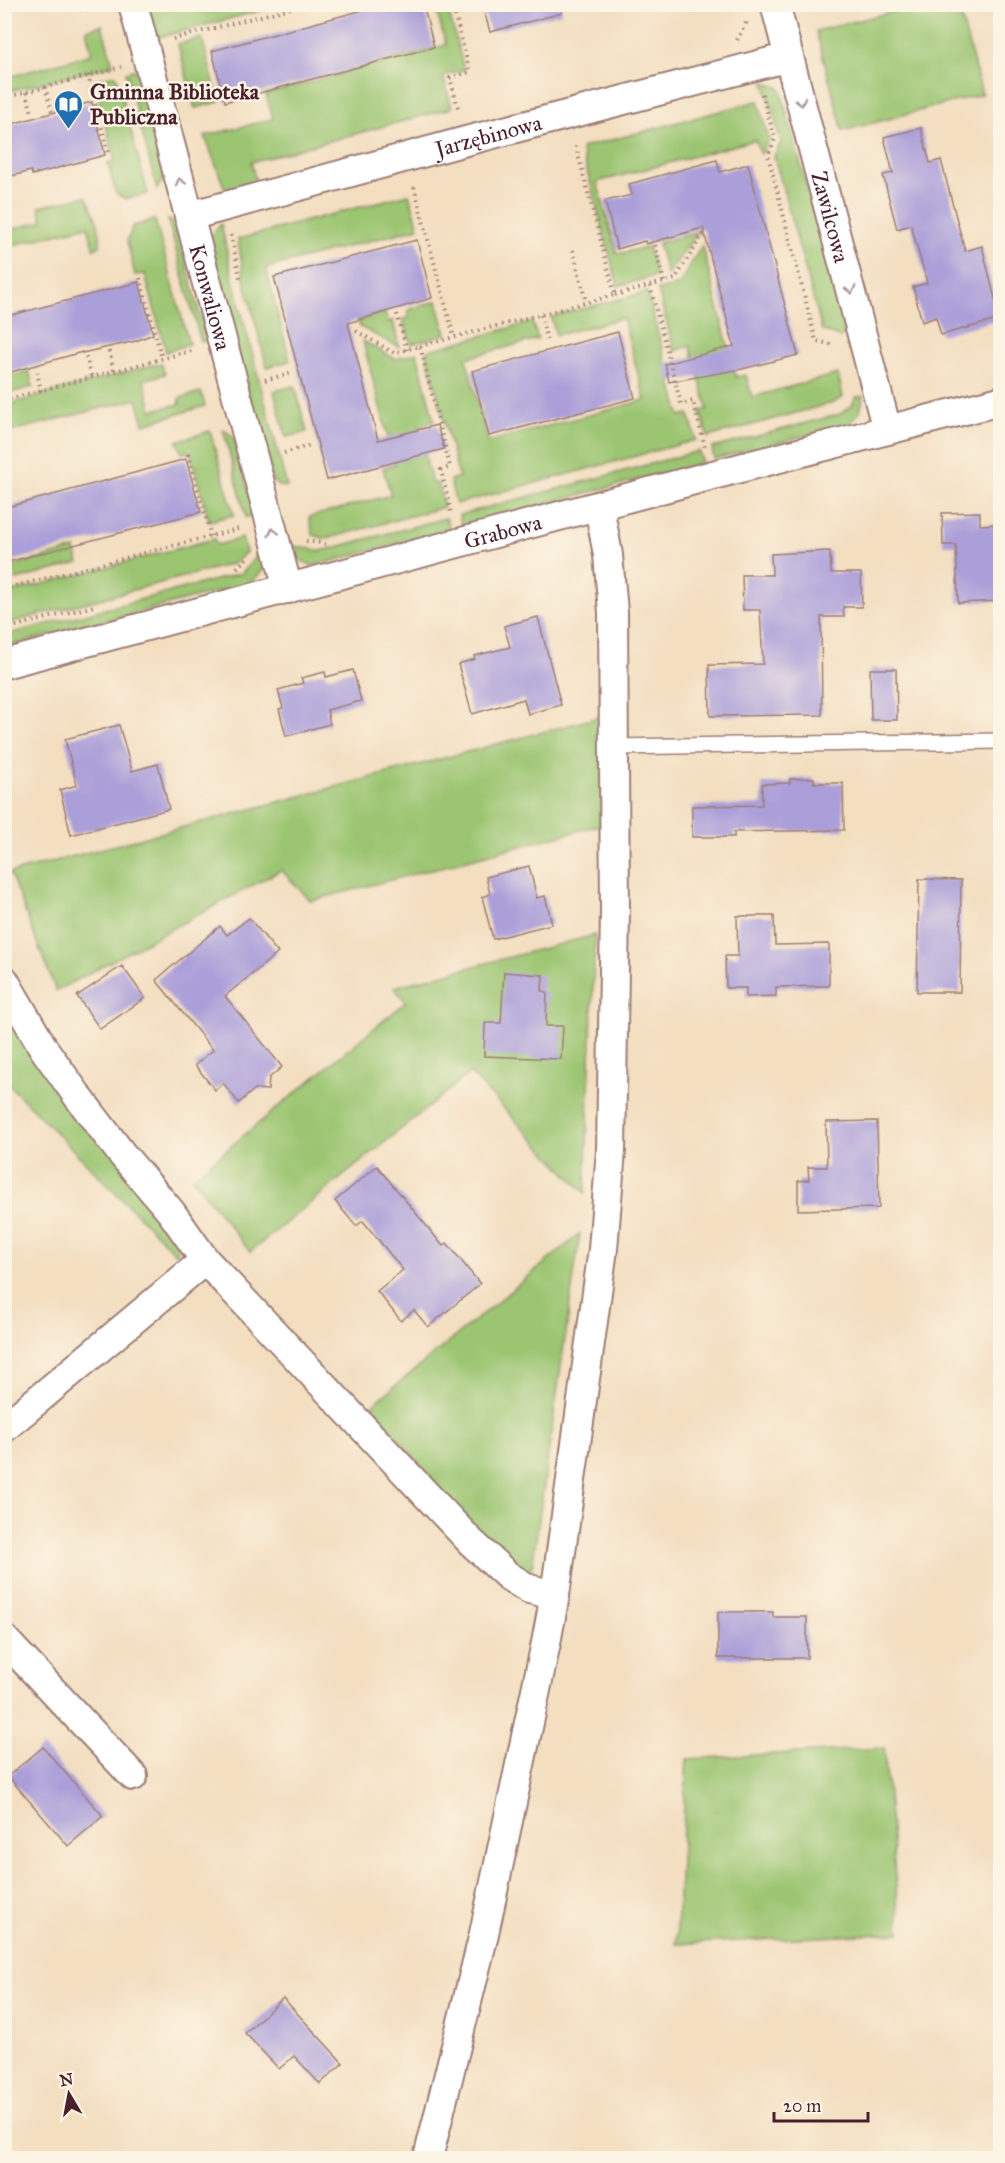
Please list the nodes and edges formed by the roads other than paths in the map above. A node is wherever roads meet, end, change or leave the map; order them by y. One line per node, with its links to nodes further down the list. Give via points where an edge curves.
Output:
1 (133, 4): 4 (street, Konwaliowa, one-way to 1)
2 (775, 4): 3 (street, Zawilcowa)
3 (789, 57): 4 (street, Jarzębinowa); 6 (street, Zawilcowa, one-way to 6)
4 (189, 216): 8 (street, Konwaliowa, one-way to 4, via 263,548 223,343)
5 (1000, 400): 6 (street, Grabowa)
6 (887, 430): 7 (street, Grabowa)
7 (599, 506): 8 (street, Grabowa); 11 (street, via 613,612)
8 (288, 589): 9 (street, Grabowa)
9 (4, 664)
10 (1000, 741): 11 (lane)
11 (614, 747): 15 (street, via 614,1034 608,1195)
12 (4, 980): 13 (street, via 44,1049)
13 (205, 1260): 14 (street); 15 (street, via 471,1542 508,1576 529,1589)
14 (4, 1428)
15 (555, 1595): 18 (street, via 483,1938)
16 (4, 1639): 17 (street)
17 (133, 1776)
18 (428, 2158)

